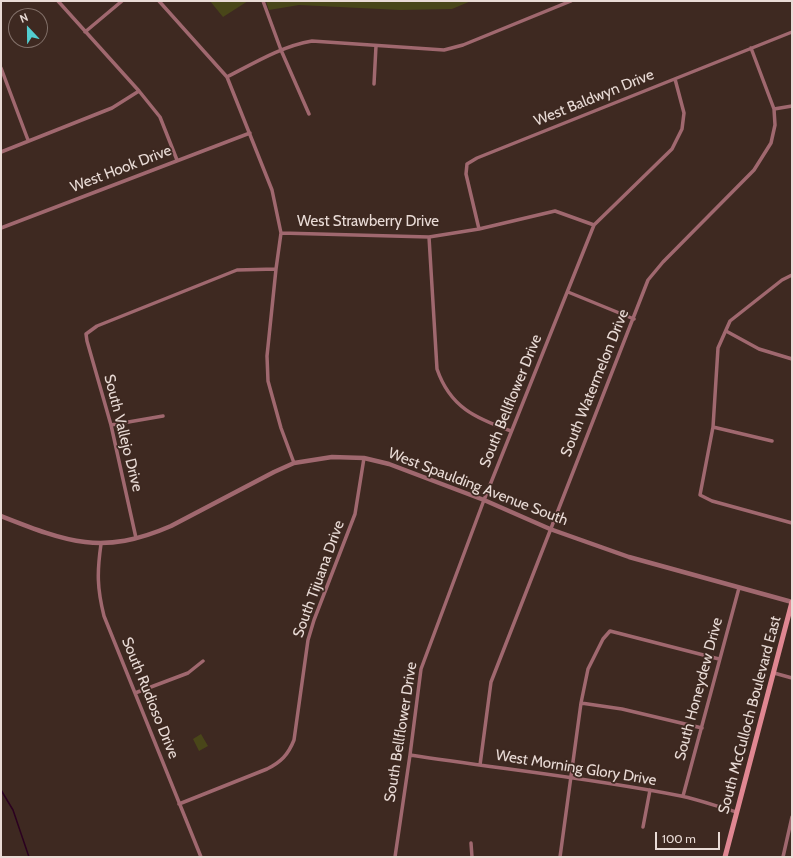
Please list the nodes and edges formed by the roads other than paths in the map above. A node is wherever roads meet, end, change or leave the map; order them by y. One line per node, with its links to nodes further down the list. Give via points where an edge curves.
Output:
1 (58, 1): 6 (street)
2 (122, 1): 6 (street)
3 (158, 1): 12 (street)
4 (263, 1): 10 (street)
5 (571, 1): 8 (street, via 463,45 444,50)
6 (85, 32): 15 (street)
7 (792, 32): 9 (street, West Baldwyn Drive)
8 (376, 46): 10 (street, via 312,41); 14 (street)
9 (751, 48): 13 (street, West Baldwyn Drive); 17 (street, South Watermelon Drive)
10 (281, 50): 12 (street); 18 (street)
11 (1, 68): 20 (street)
12 (227, 77): 19 (street)
13 (675, 79): 23 (street, South Bellflower Drive, via 684,114 682,129 672,149); 25 (street, West Baldwyn Drive, via 477,158 468,164 466,174)
14 (374, 84)
15 (139, 91): 20 (street, via 112,108); 22 (street, via 160,117)
16 (792, 106): 17 (street)
17 (774, 109): 31 (street, South Watermelon Drive, via 774,135 761,162 648,280)
18 (309, 114)
19 (250, 133): 22 (street, West Hook Drive); 26 (street, via 272,190)
20 (28, 140): 21 (street)
21 (1, 152)
22 (177, 160): 24 (street, West Hook Drive)
23 (594, 225): 25 (street, West Strawberry Drive, via 555,210); 30 (street, South Bellflower Drive)
24 (1, 228)
25 (479, 229): 27 (street, West Strawberry Drive)
26 (281, 233): 27 (street, West Strawberry Drive); 28 (street)
27 (429, 237): 37 (street, via 437,368 443,386 456,402 479,419)
28 (276, 269): 35 (street, South Vallejo Drive, via 237,270 96,326 86,334); 40 (street, via 267,356 268,381)
29 (792, 275): 32 (street, via 730,321)
30 (568, 292): 31 (street); 37 (street, South Bellflower Drive)
31 (634, 319): 44 (street, South Watermelon Drive)
32 (726, 331): 33 (street, via 759,349); 36 (street, via 718,348)
33 (792, 359)
34 (163, 416): 35 (street)
35 (111, 425): 45 (street, South Vallejo Drive)
36 (713, 427): 38 (street); 43 (street, via 700,496)
37 (511, 431): 41 (street, South Bellflower Drive)
38 (772, 441)
39 (364, 458): 40 (street, West Spaulding Avenue South, via 332,457); 41 (street, West Spaulding Avenue South, via 389,464); 61 (street, South Tijuana Drive, via 355,514 308,640 294,740 290,749 280,762 267,769)
40 (294, 463): 45 (street, West Spaulding Avenue South, via 171,526)
41 (484, 500): 44 (street, West Spaulding Avenue South); 56 (street, South Bellflower Drive, via 421,669)
42 (1, 516): 46 (street, West Spaulding Avenue South, via 55,536)
43 (792, 523)
44 (550, 528): 47 (street, West Spaulding Avenue South, via 629,558); 57 (street, South Watermelon Drive, via 491,682)
45 (136, 538): 46 (street, West Spaulding Avenue South)
46 (101, 544): 53 (street, South Rudioso Drive, via 97,576 99,596 104,616)
47 (739, 588): 48 (street, West Spaulding Avenue South); 49 (street, South Honeydew Drive)
48 (792, 602): 51 (main road, South McCulloch Boulevard East)
49 (719, 658): 54 (street, via 610,631 603,639 588,669); 55 (street, South Honeydew Drive)
50 (203, 661): 53 (street, via 188,672)
51 (774, 673): 52 (street); 62 (main road, South McCulloch Boulevard East)
52 (792, 678)
53 (135, 693): 61 (street, South Rudioso Drive)
54 (581, 703): 55 (street, via 622,709); 58 (street)
55 (702, 728): 60 (street, South Honeydew Drive)
56 (410, 755): 57 (street, West Morning Glory Drive); 67 (street, South Bellflower Drive)
57 (480, 765): 58 (street, West Morning Glory Drive)
58 (570, 777): 59 (street, West Morning Glory Drive); 69 (street)
59 (650, 790): 60 (street, West Morning Glory Drive); 64 (street)
60 (683, 796): 62 (street, West Morning Glory Drive)
61 (179, 804): 66 (street, South Rudioso Drive)
62 (737, 812): 70 (main road, South McCulloch Boulevard East)
63 (792, 817): 71 (street)
64 (643, 827)
65 (471, 843): 68 (street)
66 (201, 857)
67 (395, 857)
68 (472, 857)
69 (560, 857)
70 (725, 857)
71 (784, 857)

